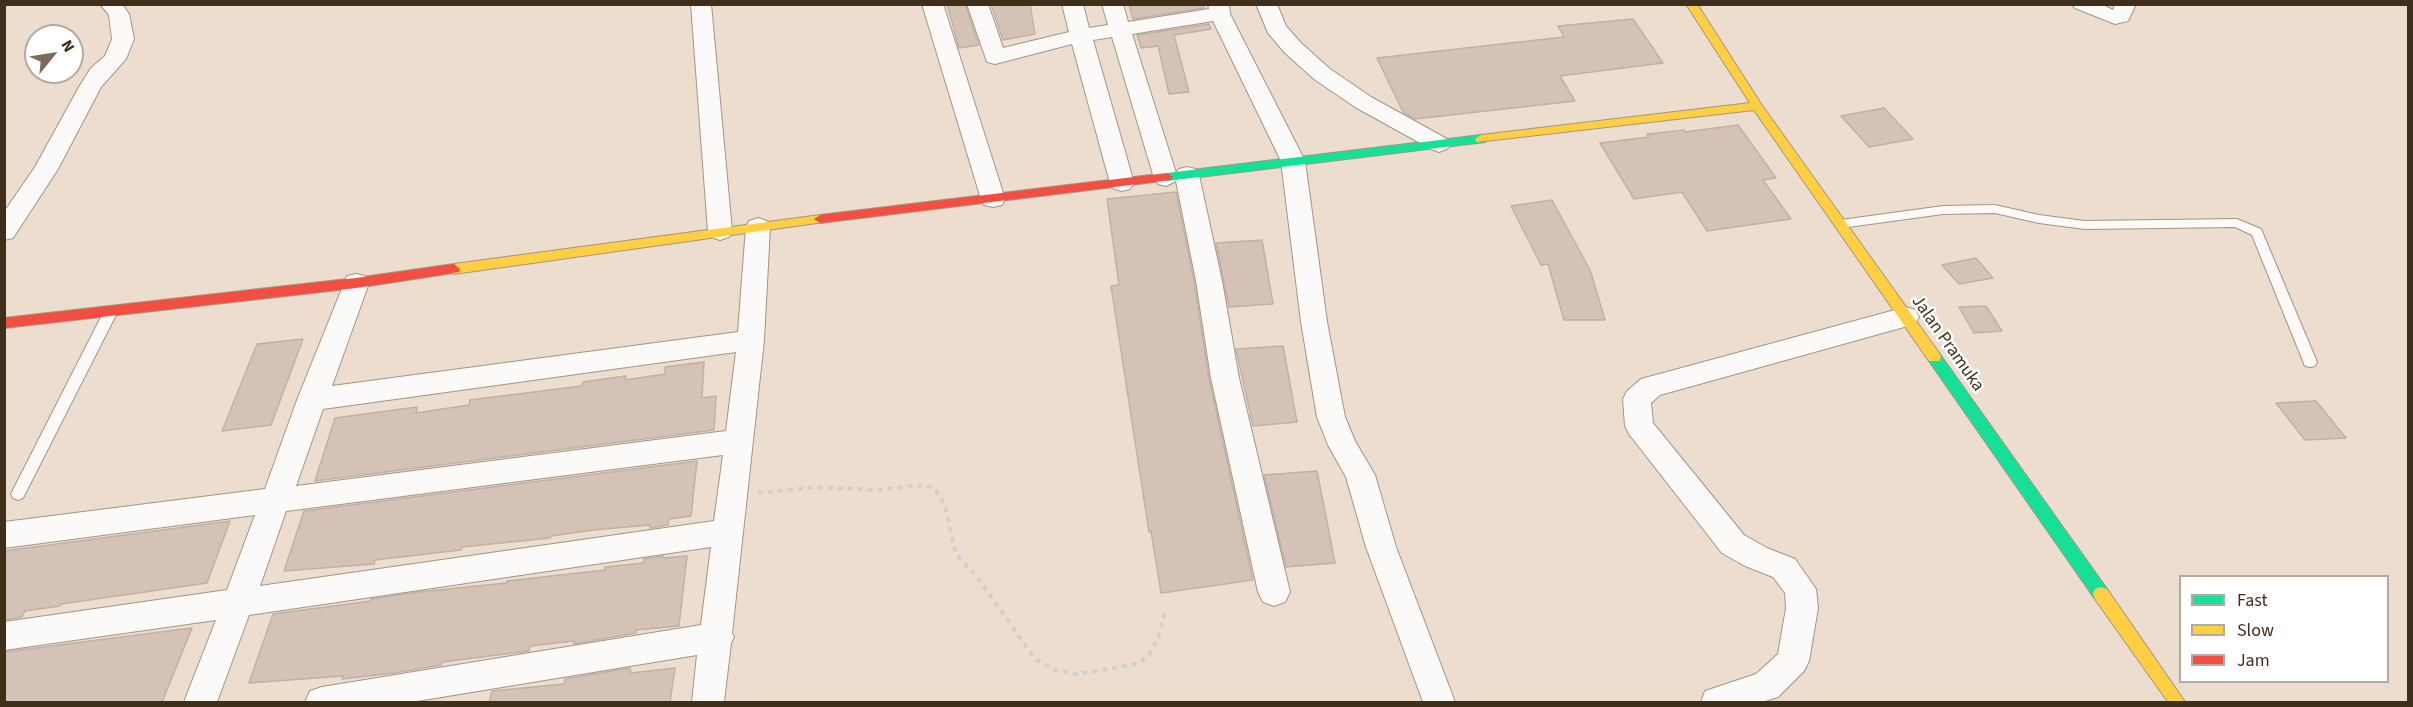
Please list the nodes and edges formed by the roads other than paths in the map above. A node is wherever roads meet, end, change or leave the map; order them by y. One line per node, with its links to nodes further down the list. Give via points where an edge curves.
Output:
1 (110, 4): 28 (street, via 119,14 123,39 115,59 90,87 46,170)
2 (701, 4): 27 (street)
3 (932, 4): 16 (street)
4 (977, 4): 15 (street)
5 (1072, 4): 14 (street)
6 (1112, 4): 13 (street)
7 (1266, 4): 20 (street, via 1276,27 1322,74)
8 (1691, 4): 19 (street, Jalan Pramuka)
9 (2082, 4): 10 (street, via 2115,18 2121,17)
10 (2126, 4)
11 (1219, 9): 12 (street); 21 (street)
12 (1163, 13): 13 (street)
13 (1118, 29): 14 (street); 17 (street)
14 (1079, 36): 15 (street); 18 (street)
15 (995, 57): 16 (street)
16 (951, 70): 24 (street)
17 (1136, 86): 18 (street); 22 (street)
18 (1095, 92): 23 (street)
19 (1757, 106): 20 (street); 25 (street, Jalan Pramuka)
20 (1439, 144): 21 (street)
21 (1293, 161): 22 (street); 48 (street, via 1331,417 1360,475)
22 (1177, 176): 23 (street); 41 (street, via 1209,281 1225,378)
23 (1122, 183): 24 (street)
24 (993, 199): 26 (street)
25 (1841, 224): 31 (street, Jalan Pramuka); 34 (lane, via 1943,210 1995,209 2085,225 2237,223 2257,232)
26 (758, 226): 27 (street); 33 (street)
27 (720, 231): 29 (street)
28 (4, 232)
29 (356, 283): 30 (street); 35 (street)
30 (111, 311): 32 (street); 37 (lane)
31 (1906, 317): 49 (street, via 1651,387 1637,399 1640,426 1733,544 1784,568 1800,589 1802,608 1793,661 1766,686); 50 (street, Jalan Pramuka)
32 (4, 323)
33 (751, 340): 35 (street); 36 (street)
34 (2310, 362)
35 (311, 400): 38 (street)
36 (740, 441): 38 (street); 39 (street)
37 (18, 494)
38 (276, 500): 40 (street); 42 (street)
39 (730, 532): 42 (street); 44 (street)
40 (4, 535)
41 (1274, 592)
42 (236, 603): 43 (street); 45 (street)
43 (4, 636)
44 (718, 637): 46 (street); 47 (street)
45 (201, 702)
46 (322, 702)
47 (708, 702)
48 (1439, 702)
49 (1717, 702)
50 (2177, 702)

